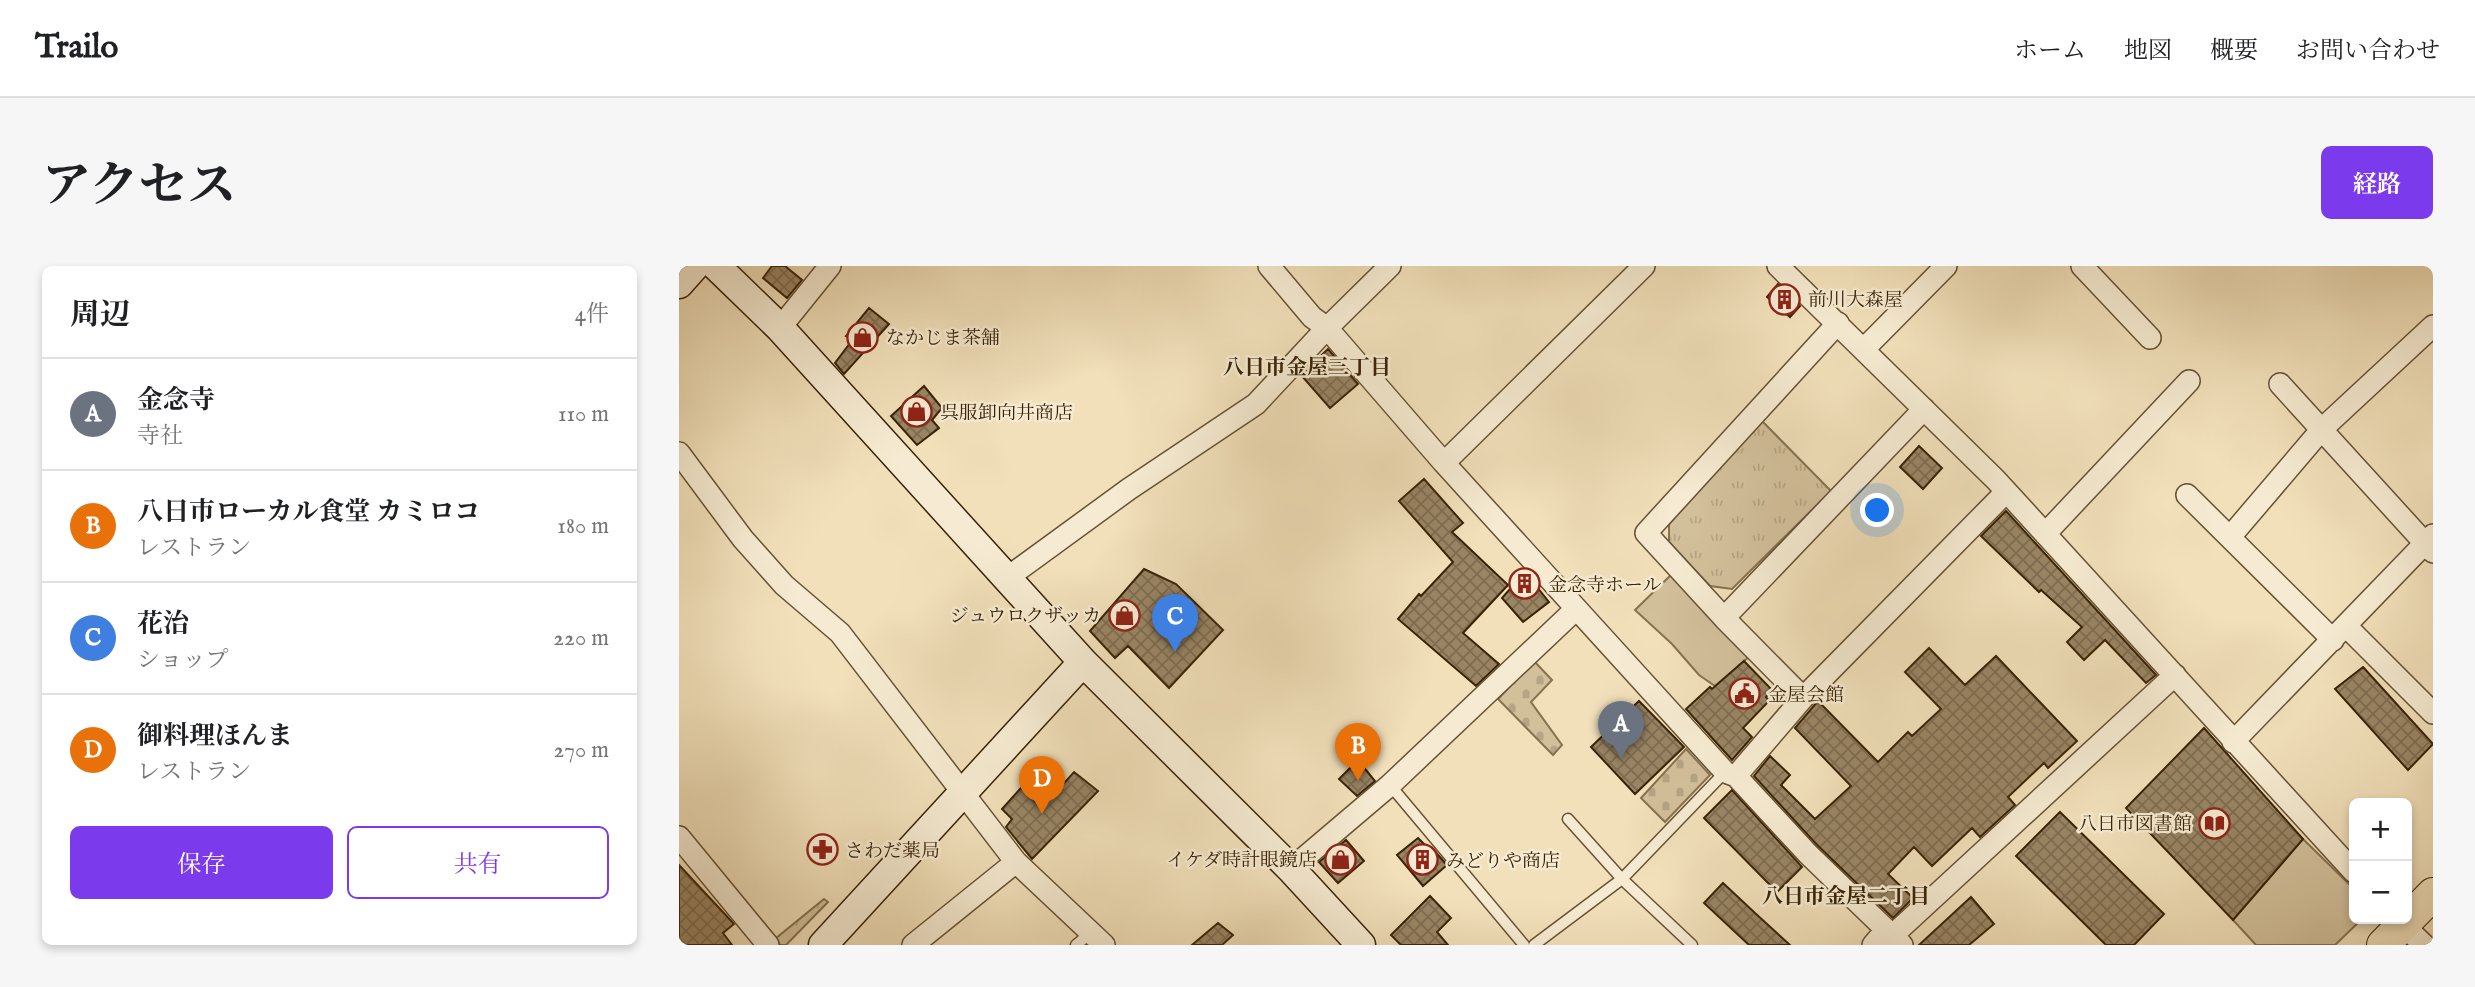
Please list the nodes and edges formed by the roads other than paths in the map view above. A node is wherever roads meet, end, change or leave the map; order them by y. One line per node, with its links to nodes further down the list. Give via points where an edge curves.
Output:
1 (695, 266): 10 (street)
2 (716, 266): 13 (street)
3 (830, 266): 13 (street)
4 (1269, 266): 14 (street)
5 (1390, 266): 14 (street)
6 (1644, 266): 22 (street)
7 (1778, 266): 11 (street)
8 (1946, 266): 16 (street)
9 (2082, 266): 15 (street)
10 (679, 284)
11 (1838, 323): 16 (street); 30 (street, via 1646,533)
12 (2433, 326): 20 (street)
13 (780, 328): 28 (street)
14 (1327, 328): 22 (street); 28 (street, via 1255,404)
15 (2150, 338)
16 (1864, 349): 19 (street)
17 (2189, 381): 25 (street)
18 (2280, 384): 20 (street)
19 (1924, 409): 23 (street); 30 (street)
20 (2322, 429): 26 (street); 27 (street)
21 (679, 453): 39 (street, via 743,539 784,585 840,634)
22 (1444, 463): 29 (street)
23 (2006, 492): 25 (street); 34 (street)
24 (2187, 495): 26 (street)
25 (2045, 534): 33 (street)
26 (2230, 537): 31 (street)
27 (2430, 543): 31 (street)
28 (1007, 578): 32 (street)
29 (1576, 609): 37 (street); 38 (street)
30 (1724, 618): 34 (street)
31 (2340, 633): 35 (street); 36 (street)
32 (1083, 662): 39 (street); 44 (street)
33 (2175, 675): 36 (street); 48 (street)
34 (1803, 698): 37 (street)
35 (2433, 713)
36 (2233, 742): 43 (street)
37 (1730, 774): 45 (lane); 48 (street)
38 (1390, 785): 44 (street); 54 (lane)
39 (963, 791): 42 (street); 50 (street)
40 (1568, 818): 45 (lane)
41 (679, 837): 51 (street)
42 (1016, 862): 49 (street); 52 (street)
43 (2349, 867)
44 (1291, 869): 53 (street)
45 (1622, 879): 55 (lane); 56 (lane)
46 (2433, 894): 47 (main road)
47 (2402, 933)
48 (1898, 940): 57 (street, via 1879,938)
49 (1091, 941)
50 (825, 944)
51 (767, 945)
52 (913, 945)
53 (1361, 945)
54 (1524, 945)
55 (1534, 945)
56 (1692, 945)
57 (1873, 945)

